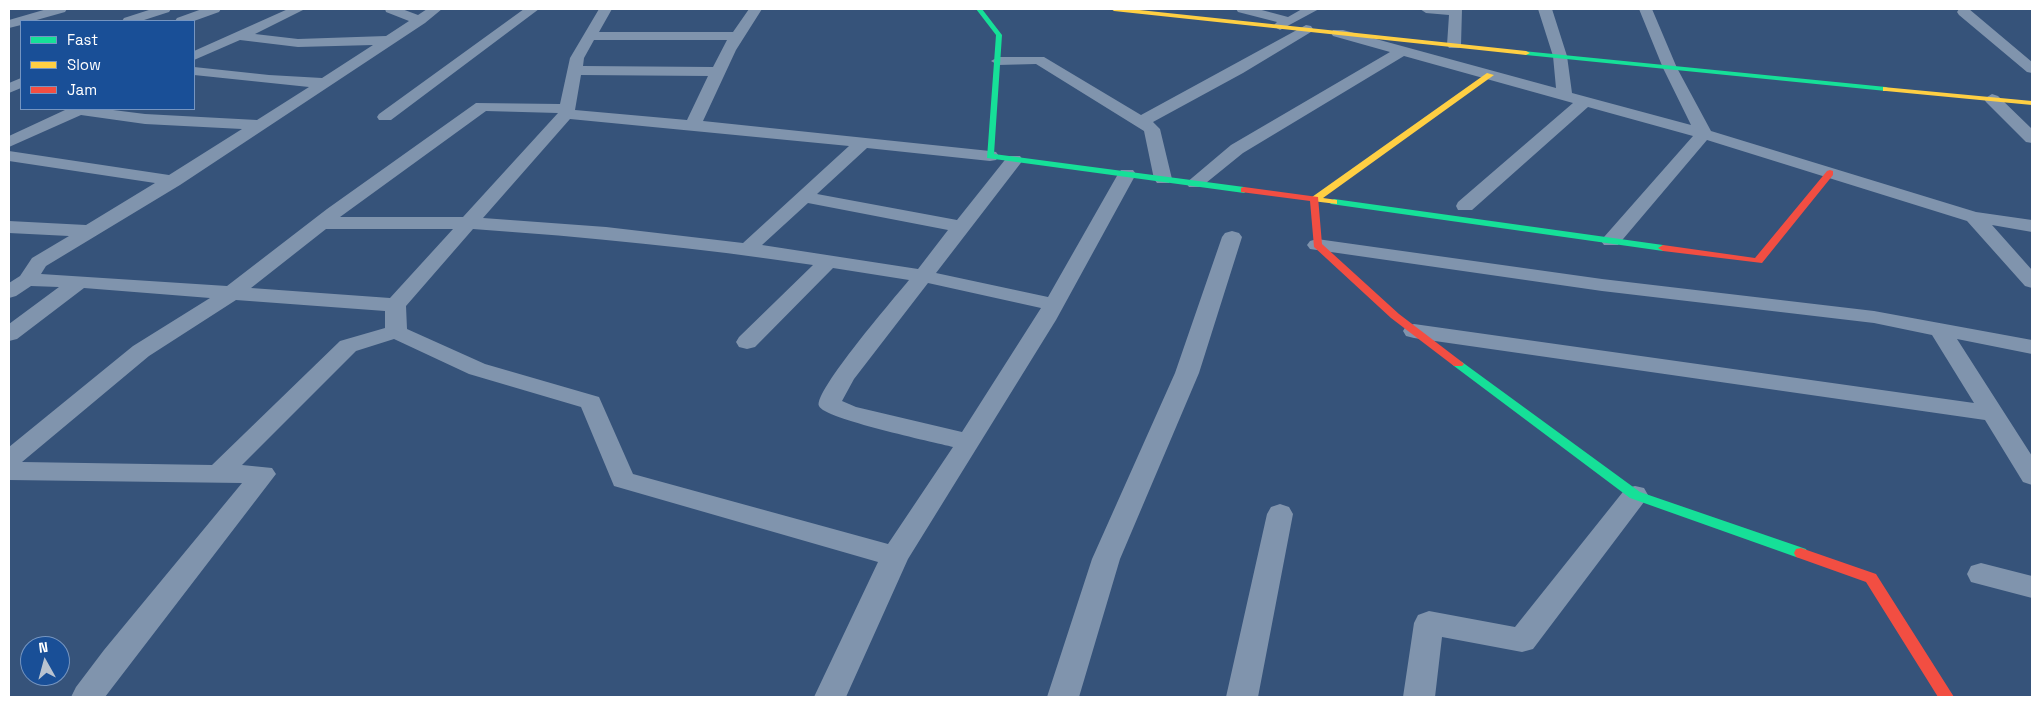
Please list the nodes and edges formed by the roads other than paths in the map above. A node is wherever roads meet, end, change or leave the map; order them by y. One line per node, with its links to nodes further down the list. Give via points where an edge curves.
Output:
1 (60, 9): 19 (street)
2 (164, 9): 20 (street)
3 (214, 9): 21 (street)
4 (298, 9): 26 (street)
5 (391, 9): 22 (street)
6 (435, 9): 22 (street)
7 (532, 9): 48 (street)
8 (605, 9): 27 (street)
9 (756, 9): 28 (street)
10 (979, 9): 34 (street, via 999,35)
11 (1114, 9): 23 (street)
12 (1243, 9): 23 (street)
13 (1312, 9): 23 (street)
14 (1426, 9): 17 (street)
15 (1545, 9): 33 (street)
16 (1646, 9): 35 (street)
17 (1455, 10): 30 (street)
18 (1964, 12): 36 (street)
19 (23, 20)
20 (132, 20)
21 (185, 20)
22 (420, 20): 29 (street)
23 (1284, 24): 24 (street)
24 (1306, 29): 25 (street); 49 (street)
25 (1334, 32): 30 (street); 31 (street)
26 (238, 36): 29 (street, via 298,43); 32 (street)
27 (589, 36): 28 (street); 38 (street)
28 (738, 36): 39 (street)
29 (390, 40): 41 (street)
30 (1454, 45): 33 (street)
31 (1402, 51): 40 (street); 63 (street, via 1237,149)
32 (195, 56)
33 (1560, 56): 35 (street); 42 (street)
34 (998, 61): 49 (street, via 1039,60); 57 (street)
35 (1670, 68): 43 (street); 52 (street)
36 (2032, 69)
37 (195, 70): 41 (street, via 268,80)
38 (574, 70): 39 (street); 47 (street)
39 (719, 72): 51 (street)
40 (1490, 75): 42 (street); 65 (street)
41 (325, 83): 50 (street)
42 (1565, 96): 44 (street)
43 (1992, 99): 45 (street); 53 (street)
44 (1585, 101): 52 (street); 66 (street)
45 (2032, 103)
46 (75, 110): 50 (street, via 145,119); 54 (street)
47 (567, 112): 51 (street); 68 (street, via 482,106); 69 (street)
48 (385, 117)
49 (1141, 122): 61 (street, via 1152,129)
50 (261, 125): 62 (street)
51 (693, 125): 55 (street)
52 (1704, 134): 59 (street); 75 (street)
53 (2032, 138)
54 (9, 142)
55 (863, 143): 57 (street); 64 (street)
56 (9, 156): 62 (street)
57 (990, 156): 58 (street)
58 (1014, 160): 60 (street); 72 (street)
59 (1830, 173): 67 (street); 75 (street, via 1758,261)
60 (1127, 174): 61 (street); 86 (street)
61 (1163, 179): 63 (street)
62 (174, 181): 73 (street)
63 (1195, 183): 65 (street)
64 (804, 197): 72 (street); 77 (street)
65 (1315, 199): 75 (street); 76 (street)
66 (1465, 206)
67 (1974, 217): 70 (street); 82 (street)
68 (322, 223): 69 (street); 84 (street)
69 (469, 223): 77 (street); 85 (street)
70 (2032, 226)
71 (9, 227): 73 (street)
72 (962, 227): 79 (street)
73 (91, 231): 80 (street, via 39,262)
74 (1232, 237): 106 (street, via 1187,372 1106,559)
75 (1611, 241)
76 (1317, 245): 88 (street, via 1602,285 1874,317); 89 (street)
77 (748, 248): 78 (street)
78 (828, 262): 79 (street); 91 (street)
79 (923, 276): 86 (street); 94 (street, via 844,376 830,399 830,405 848,413)
80 (27, 280): 81 (street); 83 (street)
81 (80, 282): 84 (street); 87 (street)
82 (2032, 282)
83 (9, 292)
84 (232, 293): 85 (street); 95 (street, via 141,350)
85 (395, 304): 90 (street)
86 (1054, 305): 94 (street)
87 (14, 325)
88 (1940, 330): 92 (street); 93 (street)
89 (1414, 331): 93 (street); 99 (street)
90 (396, 332): 97 (street, via 348,346); 101 (street, via 477,369 591,402 623,480)
91 (747, 342)
92 (2032, 347)
93 (1994, 414): 98 (street)
94 (968, 442): 101 (street)
95 (9, 460)
96 (9, 471): 97 (street)
97 (219, 473): 104 (street, via 263,474)
98 (2032, 476)
99 (1635, 495): 108 (street, via 1522,640 1429,623); 109 (street, via 1871,578)
100 (1280, 514): 107 (street)
101 (895, 556): 105 (street)
102 (1981, 574): 103 (street)
103 (2032, 586)
104 (87, 697)
105 (830, 697)
106 (1063, 697)
107 (1245, 697)
108 (1419, 697)
109 (1946, 697)

